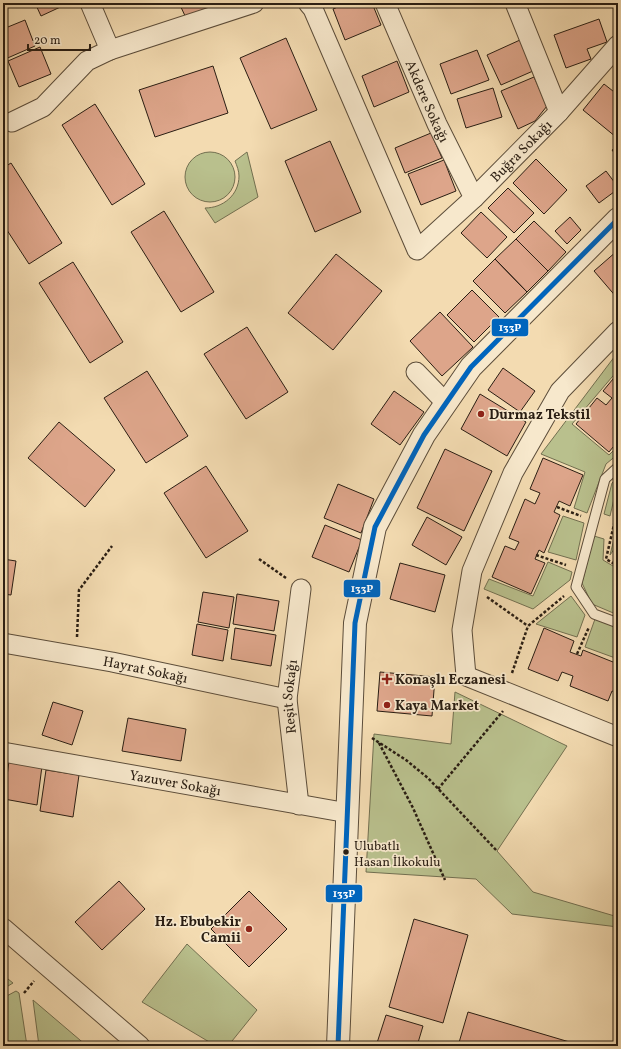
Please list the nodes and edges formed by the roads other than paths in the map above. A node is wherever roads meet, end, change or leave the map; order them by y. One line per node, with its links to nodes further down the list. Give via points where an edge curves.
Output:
1 (90, 3): 7 (street)
2 (308, 3): 10 (street, Buğra Sokağı, via 313,9 417,250)
3 (385, 3): 10 (street, Akdere Sokağı, via 437,124)
4 (515, 3): 8 (street)
5 (246, 4): 7 (street)
6 (618, 45): 8 (street, Buğra Sokağı)
7 (110, 50): 9 (street, via 87,61 43,106)
8 (559, 112): 10 (street, Buğra Sokağı)
9 (12, 122)
10 (474, 198)
11 (618, 219): 14 (street, via 471,367)
12 (618, 331): 20 (street, via 560,391 513,473 472,571 462,630 466,676)
13 (416, 372): 14 (street)
14 (446, 403): 23 (street, via 424,435 375,527 355,623)
15 (618, 467): 17 (lane, via 605,478 576,587 594,614)
16 (301, 589): 19 (street, Reşit Sokağı)
17 (618, 623)
18 (3, 643): 19 (street, Hayrat Sokağı, via 112,662)
19 (287, 699): 22 (street, Reşit Sokağı)
20 (618, 737)
21 (3, 752): 22 (street, Yazuver Sokağı)
22 (300, 805): 23 (street, Yazuver Sokağı)
23 (348, 813): 26 (street)
24 (3, 928): 25 (street)
25 (140, 1046)
26 (338, 1046)

